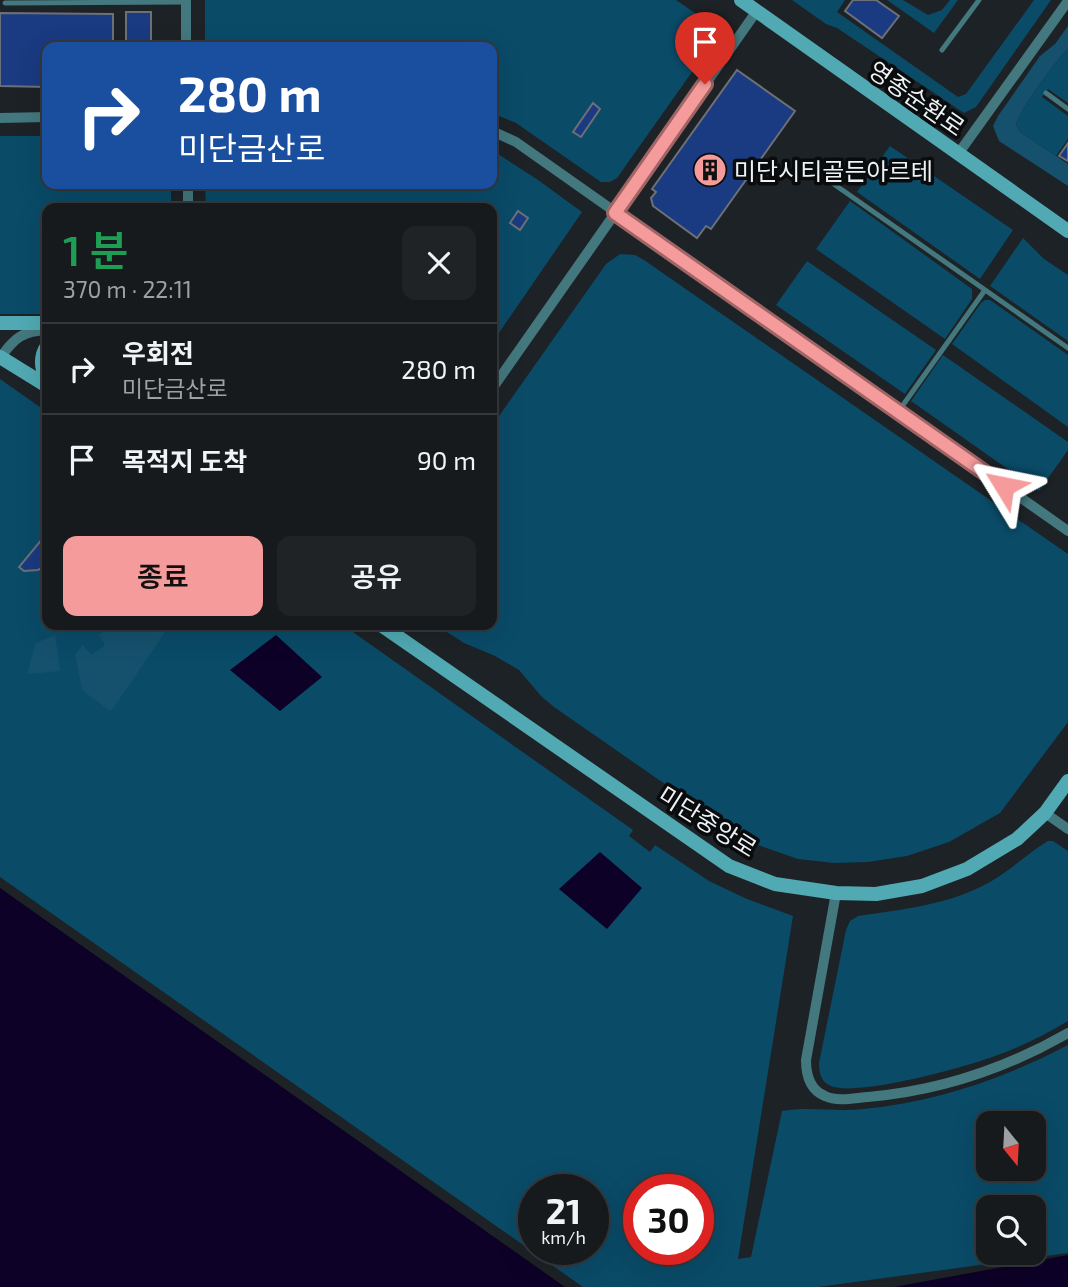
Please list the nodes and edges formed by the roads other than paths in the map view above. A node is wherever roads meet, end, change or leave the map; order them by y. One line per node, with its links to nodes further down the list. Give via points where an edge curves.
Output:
1 (741, 0): 6 (street, 영종순환로)
2 (979, 0): 8 (lane)
3 (186, 1): 5 (lane); 7 (street)
4 (1068, 1): 14 (street)
5 (5, 3)
6 (756, 12): 14 (street, 영종순환로); 16 (street)
7 (186, 42)
8 (942, 50)
9 (1046, 93): 10 (lane)
10 (1068, 109)
11 (42, 117): 12 (street)
12 (0, 118)
13 (497, 133): 16 (street)
14 (958, 154): 17 (street, 영종순환로)
15 (808, 166): 18 (lane)
16 (615, 213): 25 (street); 26 (street)
17 (1068, 231)
18 (985, 290): 22 (lane); 26 (lane)
19 (0, 323): 20 (street)
20 (42, 323)
21 (42, 331): 23 (street, via 16,338)
22 (1068, 348)
23 (1, 357): 24 (street)
24 (42, 380)
25 (497, 381)
26 (898, 412): 27 (street)
27 (1068, 531)
28 (389, 630): 32 (street, 미단중앙로, via 729,866 775,884)
29 (1068, 781): 30 (street, 미단중앙로)
30 (1045, 813): 31 (street); 32 (street, 미단중앙로, via 1017,839 967,869 922,886 876,894)
31 (1068, 829)
32 (836, 893): 33 (street, via 806,1060 811,1085 822,1095 875,1097 946,1084 1013,1060)
33 (1068, 1033)

